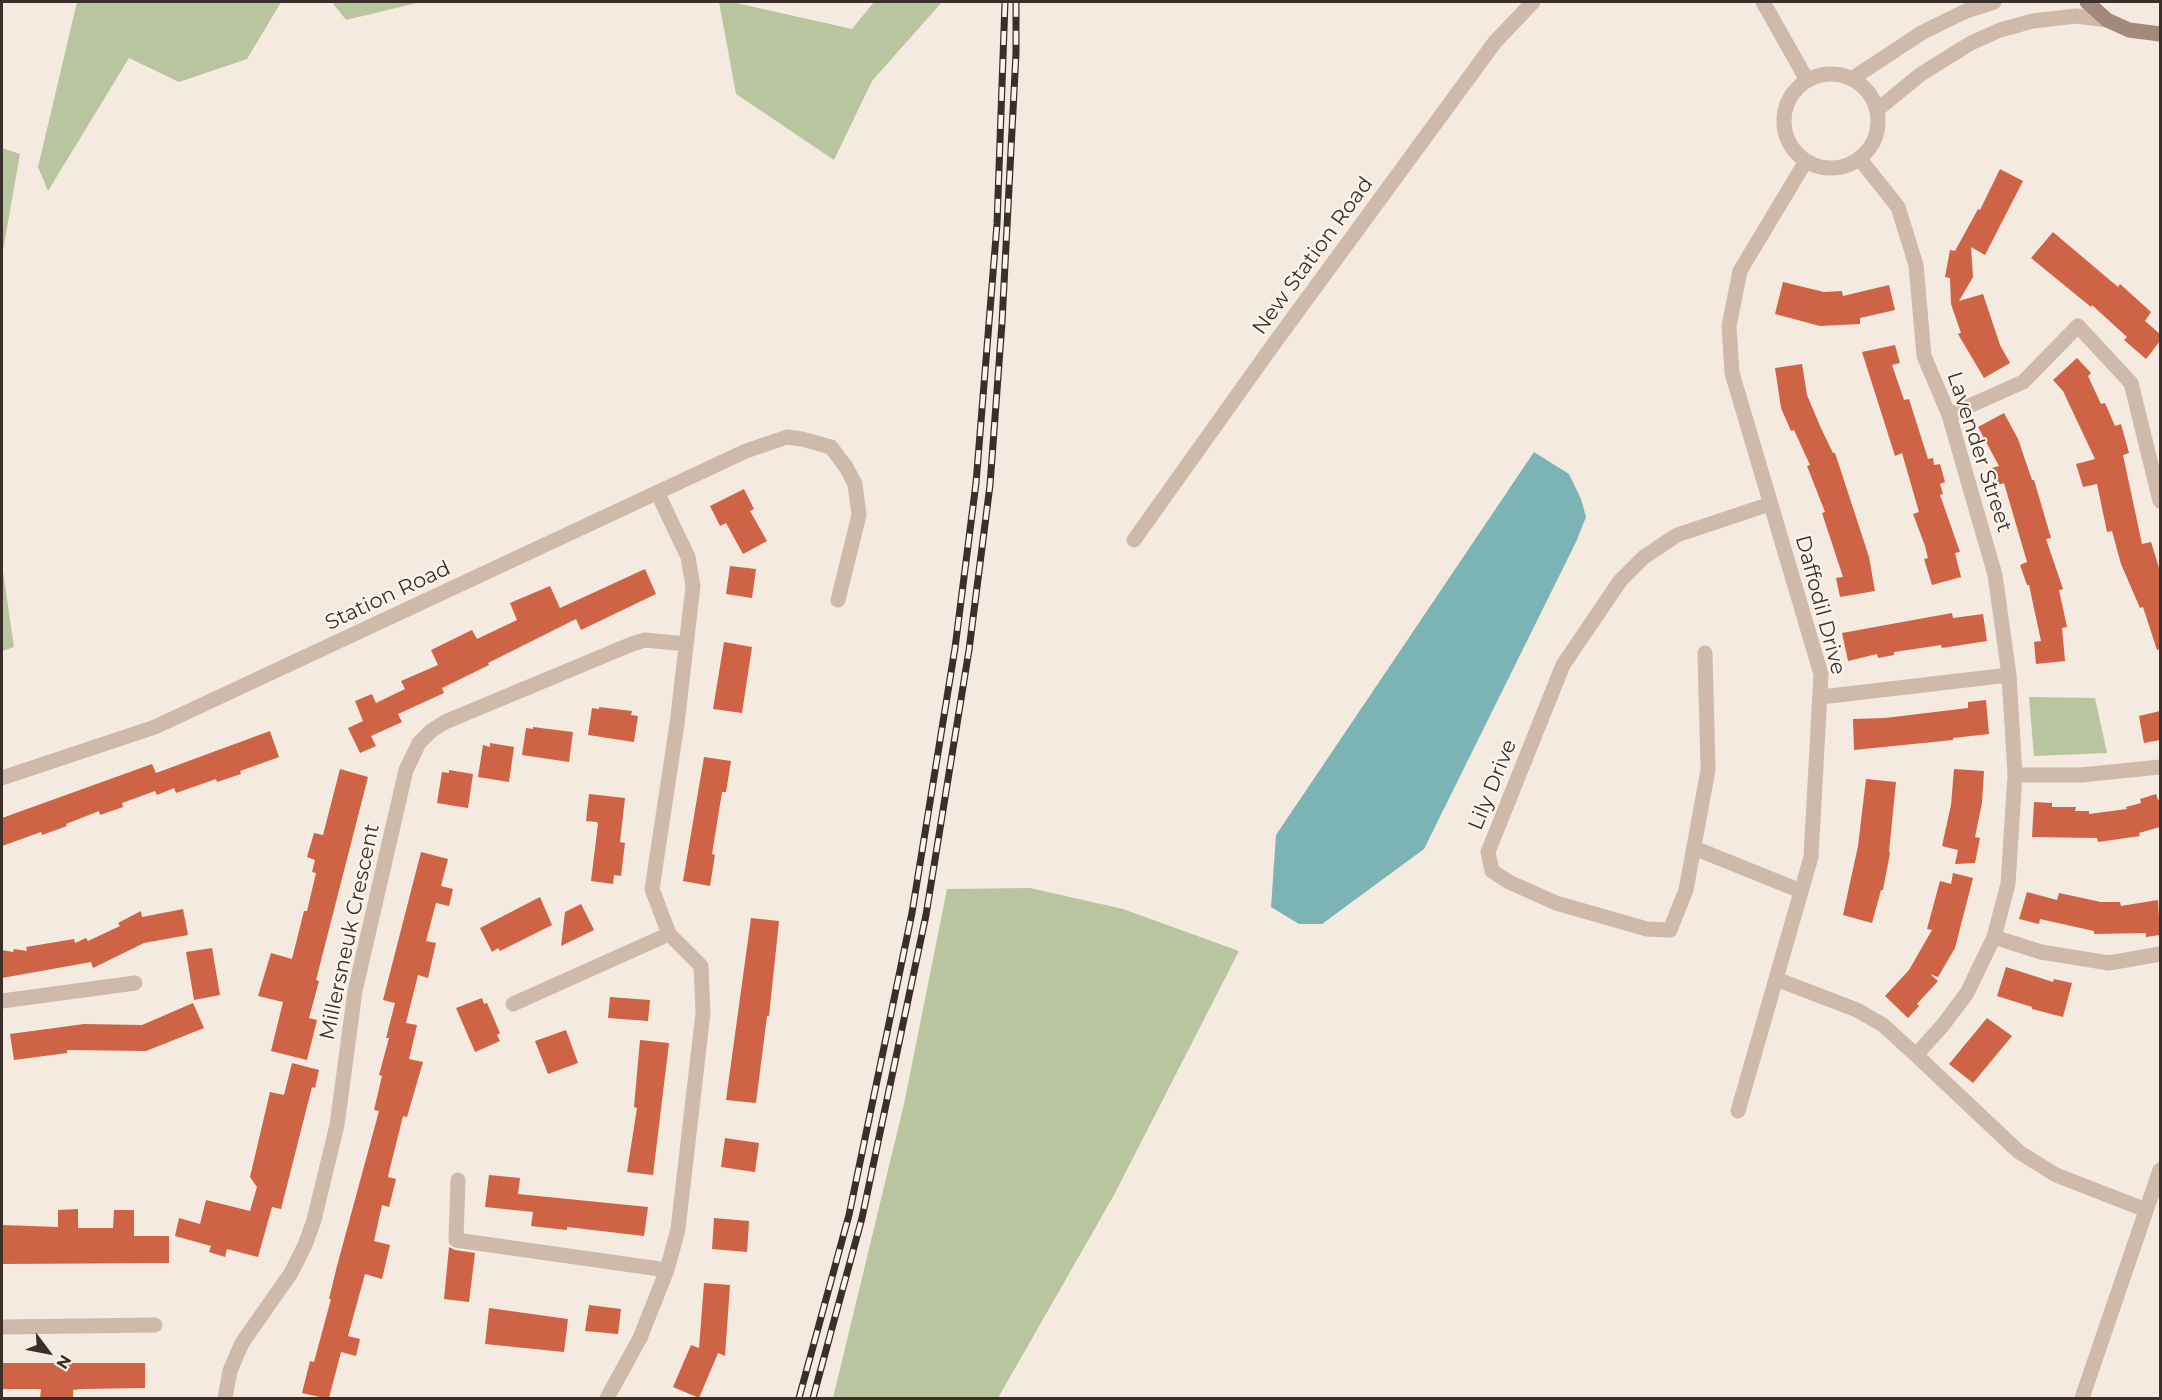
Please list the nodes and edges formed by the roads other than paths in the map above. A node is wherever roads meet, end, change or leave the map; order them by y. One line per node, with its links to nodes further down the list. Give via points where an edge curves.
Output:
1 (1533, 2): 16 (street, New Station Road, via 1495,42)
2 (1763, 2): 8 (street)
3 (1994, 2): 7 (street, via 1923,32)
4 (2087, 2): 5 (street)
5 (2107, 20): 6 (street, via 2129,30); 9 (street, via 2076,16 2000,30 1921,74)
6 (2160, 34)
7 (1852, 78): 8 (street, via 1829,74); 9 (street, via 1864,86)
8 (1807, 80): 11 (street, via 1795,91 1784,120 1794,150)
9 (1877, 110): 10 (street, via 1874,141)
10 (1859, 158): 11 (street, via 1836,168); 12 (street, Lavender Street, via 1898,207 1916,265 1924,356)
11 (1806, 161): 15 (street, Daffodil Drive, via 1740,271 1729,326 1732,373)
12 (1949, 415): 14 (street, via 2023,382 2078,326 2131,383); 20 (street, Lavender Street, via 1995,575)
13 (658, 494): 17 (street, Station Road, via 746,451 787,437 831,447 855,484 859,515); 18 (street, via 690,566 693,586); 24 (street, Station Road, via 155,727)
14 (2160, 501)
15 (1770, 504): 21 (street, Daffodil Drive, via 1821,674); 25 (street, Lily Drive, via 1677,535 1644,557 1620,581 1563,665 1488,852 1492,871 1509,882 1566,906 1647,929 1670,930 1686,890)
16 (1134, 540)
17 (838, 600)
18 (686, 644): 27 (street, via 652,889); 42 (street, Millersneuk Crescent, via 645,640 632,644 446,722 419,743 406,770 355,991 337,1125 314,1220 291,1273 242,1343 230,1371)
19 (1705, 653): 25 (street, Lily Drive, via 1708,770)
20 (2009, 675): 21 (street); 23 (street, Lavender Street)
21 (1821, 696): 26 (street, Daffodil Drive, via 1810,857)
22 (2160, 767): 23 (street, via 2081,775)
23 (2015, 775): 28 (street, Lavender Street, via 2008,884)
24 (2, 778)
25 (1694, 848): 26 (street)
26 (1801, 891): 30 (street, Daffodil Drive)
27 (669, 934): 33 (street); 39 (street, via 700,966 703,1013 678,1229)
28 (1994, 938): 29 (street, via 2062,957 2109,963); 34 (street, Lavender Street, via 1967,993)
29 (2160, 954)
30 (1776, 979): 34 (street, via 1857,1010 1882,1025); 35 (street, Daffodil Drive)
31 (135, 983): 32 (street)
32 (2, 1001)
33 (513, 1004)
34 (1916, 1055): 38 (street, via 2029,1159 2056,1175)
35 (1738, 1111)
36 (2160, 1170): 38 (street)
37 (458, 1180): 39 (street, via 456,1240)
38 (2146, 1210): 44 (street)
39 (667, 1270): 43 (street, via 640,1338)
40 (155, 1325): 41 (street)
41 (2, 1327)
42 (225, 1398)
43 (607, 1398)
44 (2082, 1398)

